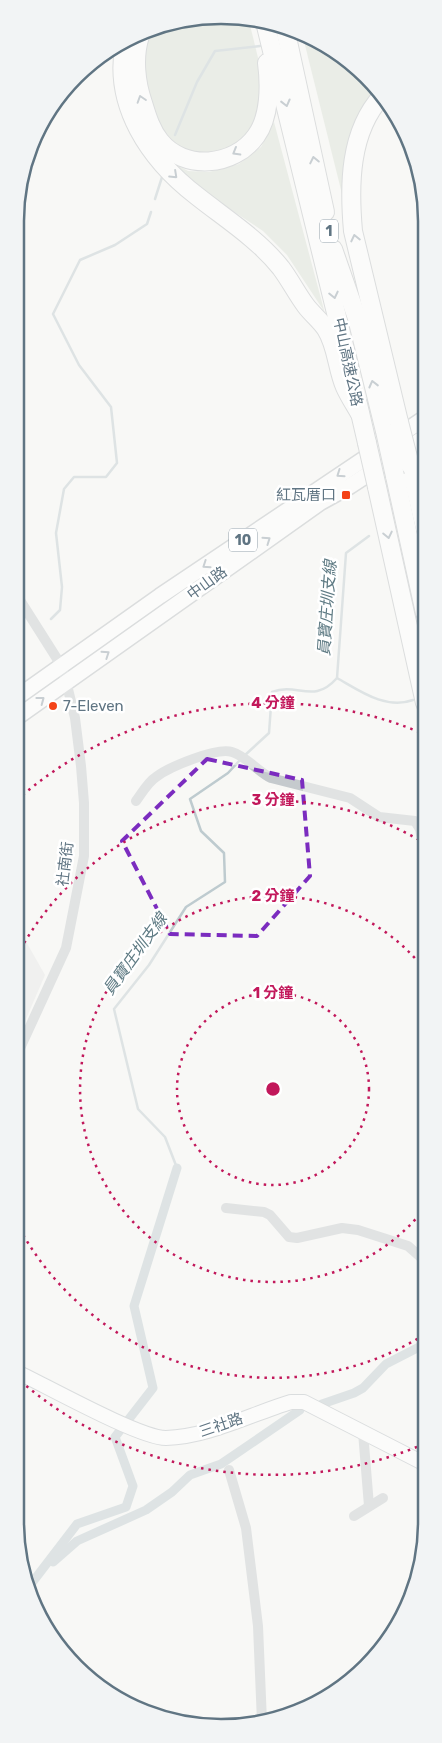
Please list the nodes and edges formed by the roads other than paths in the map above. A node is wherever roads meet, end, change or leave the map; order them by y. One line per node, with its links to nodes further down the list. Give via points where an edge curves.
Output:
1 (262, 28): 4 (highway, one-way to 4, via 270,80 262,124 256,136 237,153 206,163 176,155 155,134 139,92)
2 (267, 29): 7 (highway, 中山高速公路 / 1, one-way to 7, via 333,291)
3 (287, 35): 9 (highway, 中山高速公路 / 1, one-way to 3, via 335,255)
4 (138, 42)
5 (124, 49): 7 (highway, one-way to 7, via 124,87 142,138 189,190 244,233 279,266 327,330 345,386)
6 (378, 103): 9 (highway, one-way to 6, via 351,203 356,144)
7 (360, 414): 15 (highway, 中山高速公路 / 1, one-way to 15, bridge)
8 (418, 423): 14 (main road, 中山路 / 10, one-way to 14)
9 (392, 427): 11 (highway, bridge, via 410,465); 12 (highway, 中山高速公路 / 1, bridge, via 395,476)
10 (418, 442): 16 (main road, 中山路 / 10, one-way to 10, via 321,502)
11 (418, 499)
12 (418, 581)
13 (24, 606): 14 (street, 社南街)
14 (61, 664): 16 (street, 社南街); 17 (main road, 中山路 / 10)
15 (418, 671)
16 (66, 681): 18 (main road, 中山路 / 10, one-way to 16); 21 (street, 社南街, via 81,766 84,856 66,948)
17 (24, 692)
18 (24, 712)
19 (136, 801): 20 (street, via 154,778 174,766 223,750 234,752 271,778 350,798 379,817 415,821)
20 (418, 826)
21 (24, 1040)
22 (226, 1208): 23 (street, via 264,1212 289,1237 342,1228 358,1230 408,1246)
23 (418, 1255)
24 (24, 1375): 25 (street, 三社路, via 120,1422 164,1438 194,1434 291,1402 304,1402)
25 (363, 1432): 26 (street, 三社路); 29 (street)
26 (418, 1460)
27 (229, 1470): 31 (street, via 246,1528 258,1626)
28 (383, 1498): 29 (street)
29 (369, 1506): 30 (street)
30 (354, 1516)
31 (262, 1715)

